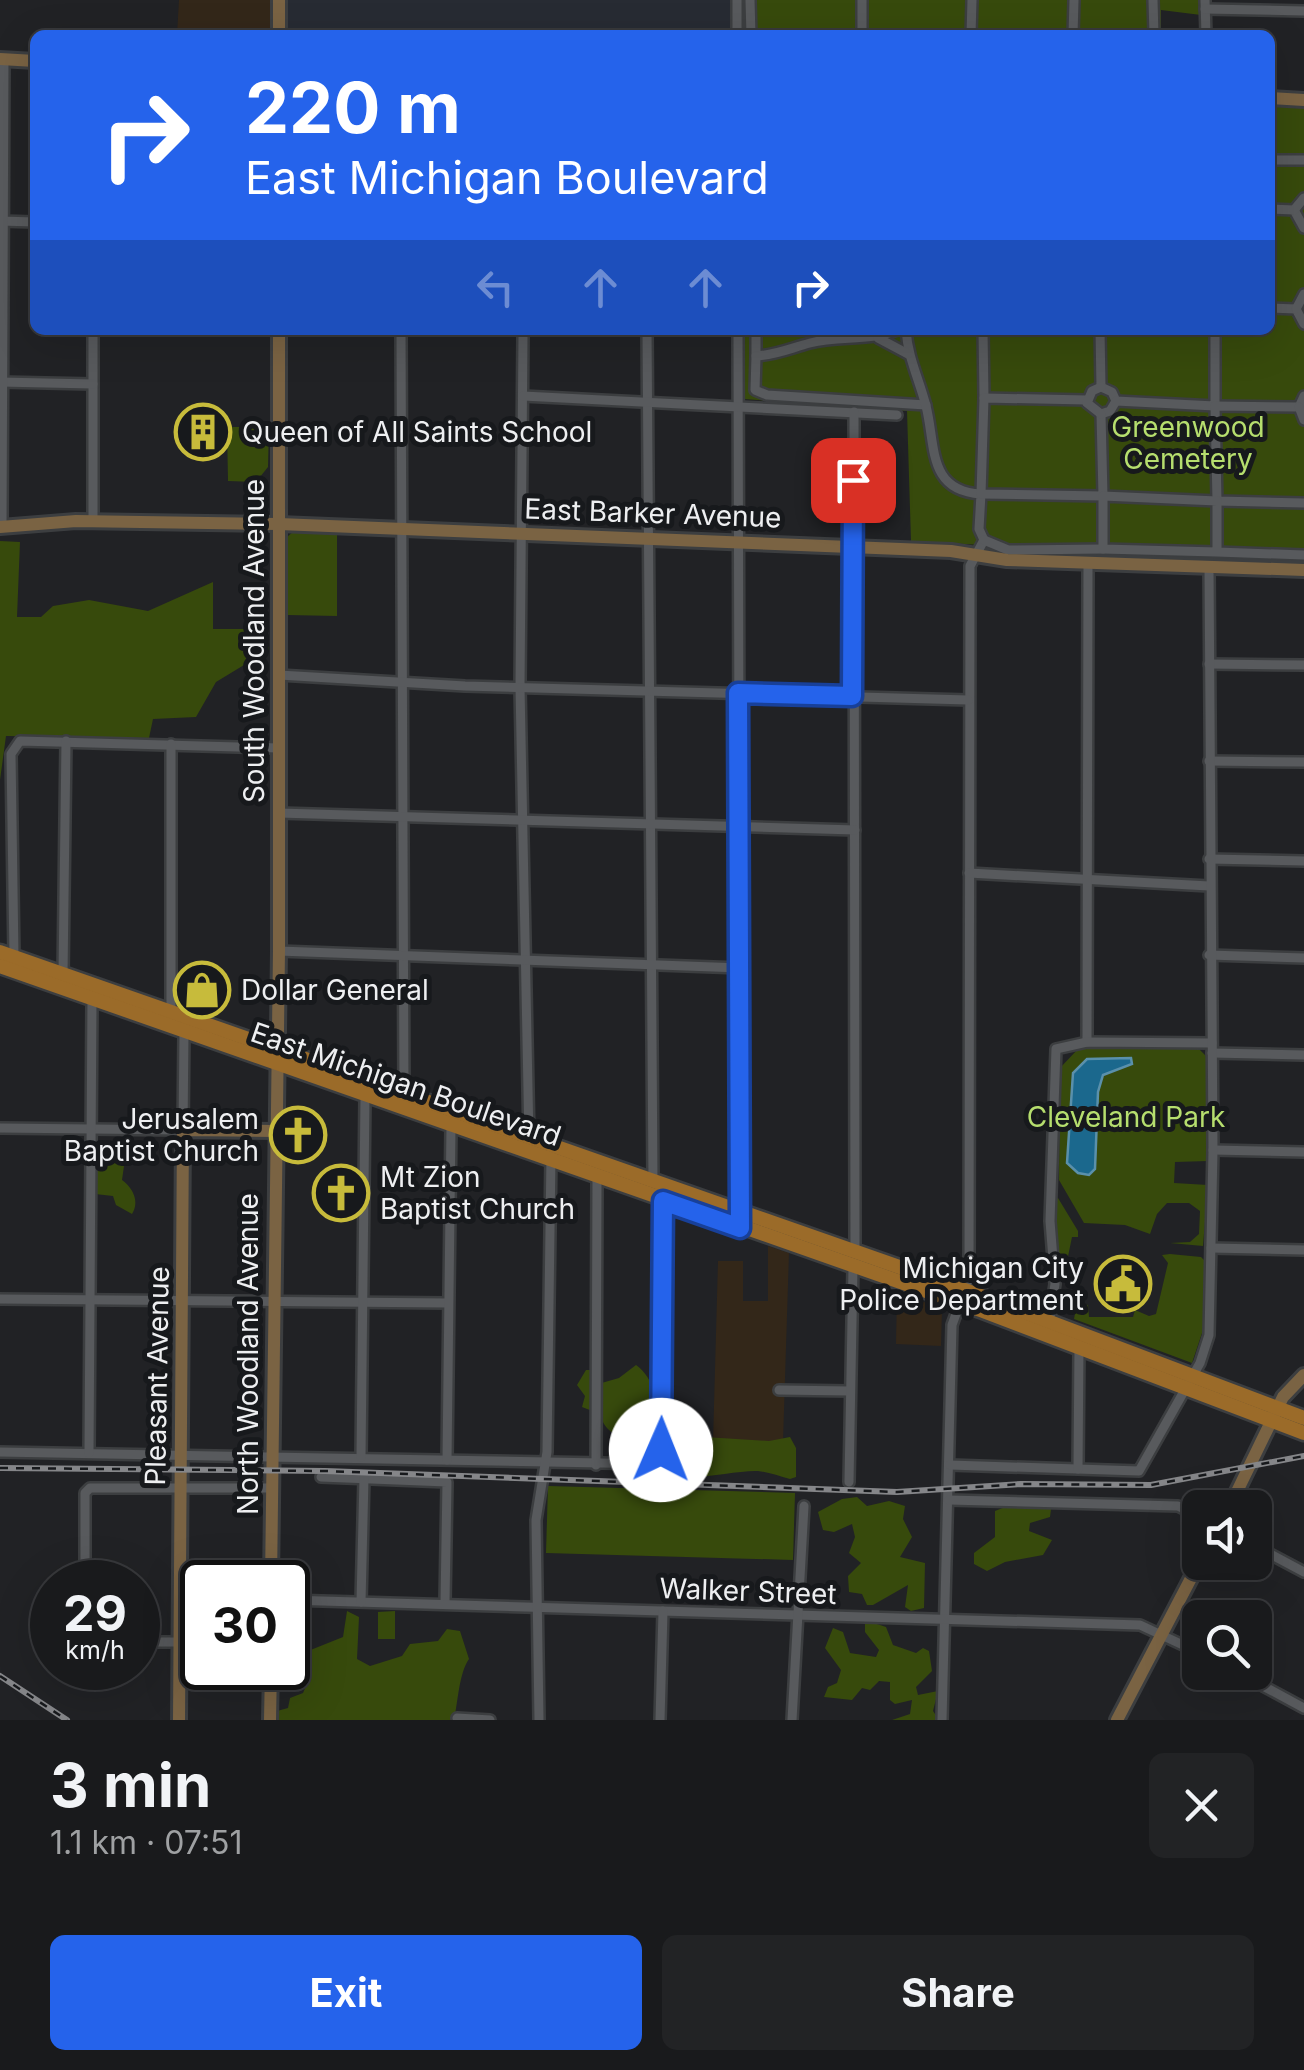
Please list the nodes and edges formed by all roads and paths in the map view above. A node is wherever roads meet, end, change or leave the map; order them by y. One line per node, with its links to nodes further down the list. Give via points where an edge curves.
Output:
1 (279, 0): 10 (street)
2 (737, 0): 11 (street)
3 (750, 0): 12 (street)
4 (862, 0): 13 (street)
5 (972, 0): 14 (street)
6 (1074, 0): 15 (street)
7 (1153, 0): 16 (street)
8 (1205, 4): 9 (street); 17 (street)
9 (1304, 11)
10 (279, 30)
11 (737, 30)
12 (751, 30)
13 (862, 30)
14 (971, 30)
15 (1073, 30)
16 (1154, 30)
17 (1206, 30)
18 (2, 60): 19 (street); 27 (street)
19 (30, 60)
20 (1275, 98): 21 (street)
21 (1304, 100)
22 (1275, 160): 23 (street)
23 (1304, 160)
24 (1304, 198): 26 (street)
25 (1275, 209): 26 (street)
26 (1294, 210): 29 (street)
27 (1, 221): 28 (street); 53 (street)
28 (30, 222)
29 (1304, 228)
30 (1304, 294): 32 (street)
31 (1275, 308): 32 (street)
32 (1296, 309): 33 (street)
33 (1304, 324)
34 (93, 335): 54 (street)
35 (280, 335): 74 (street, South Woodland Avenue)
36 (401, 335): 76 (street)
37 (523, 335): 56 (street)
38 (648, 335): 60 (street)
39 (738, 335): 63 (street)
40 (756, 335): 52 (street)
41 (817, 335): 50 (street)
42 (831, 335): 49 (street)
43 (885, 335): 48 (street)
44 (906, 335): 51 (street)
45 (983, 335): 57 (street)
46 (1100, 335): 55 (street)
47 (1215, 335): 64 (street)
48 (878, 338): 49 (street); 51 (street)
49 (839, 339): 50 (street)
50 (813, 342): 52 (street)
51 (908, 354): 62 (street)
52 (756, 356): 62 (street, via 760,394)
53 (0, 382): 54 (street); 75 (street)
54 (93, 384): 73 (street)
55 (1101, 387): 58 (street); 59 (street)
56 (522, 396): 60 (street); 77 (street)
57 (984, 398): 58 (street); 69 (street)
58 (1087, 400): 66 (street)
59 (1116, 401): 64 (street); 66 (street)
60 (648, 402): 63 (street); 78 (street)
61 (1301, 402): 64 (street); 68 (street)
62 (926, 404): 69 (street, via 936,467 957,488)
63 (739, 406): 65 (street); 79 (street)
64 (1215, 406): 71 (street)
65 (854, 412): 67 (street); 81 (street)
66 (1101, 414): 70 (street)
67 (898, 415)
68 (1304, 420)
69 (982, 494): 70 (street); 80 (street)
70 (1103, 496): 71 (street); 82 (street)
71 (1217, 500): 72 (street); 83 (street)
72 (1304, 503)
73 (94, 521): 74 (street, East Barker Avenue); 75 (street, East Barker Avenue)
74 (279, 524): 76 (street, East Barker Avenue); 91 (street, South Woodland Avenue)
75 (1, 527)
76 (402, 528): 77 (street, East Barker Avenue); 92 (street)
77 (524, 532): 78 (street, East Barker Avenue); 93 (street)
78 (648, 537): 79 (street, East Barker Avenue); 94 (street)
79 (738, 540): 81 (street, East Barker Avenue); 95 (street)
80 (984, 540): 82 (street, via 1008,550); 85 (street)
81 (852, 548): 85 (street, East Barker Avenue); 96 (street)
82 (1103, 549): 83 (street)
83 (1217, 552): 84 (street)
84 (1304, 555)
85 (976, 556): 86 (street, East Barker Avenue); 97 (street, via 970,566)
86 (1088, 563): 87 (street, East Barker Avenue); 112 (street)
87 (1209, 567): 88 (street, East Barker Avenue); 89 (street)
88 (1304, 570)
89 (1209, 664): 90 (street); 101 (street)
90 (1304, 665)
91 (279, 676): 92 (street); 100 (street, South Woodland Avenue)
92 (402, 681): 93 (street); 104 (street)
93 (520, 687): 94 (street); 105 (street)
94 (649, 691): 95 (street); 106 (street)
95 (738, 693): 96 (street); 107 (street)
96 (852, 696): 97 (street); 108 (street)
97 (968, 700): 111 (street)
98 (66, 741): 99 (street); 115 (street, via 20,741 11,754); 123 (street)
99 (170, 744): 100 (street); 125 (street)
100 (278, 748): 103 (street, South Woodland Avenue)
101 (1210, 761): 102 (street); 109 (street)
102 (1304, 762)
103 (279, 814): 104 (street); 114 (street, South Woodland Avenue)
104 (403, 819): 105 (street); 117 (street)
105 (526, 822): 106 (street); 119 (street)
106 (650, 827): 107 (street); 120 (street)
107 (740, 828): 108 (street); 122 (street)
108 (854, 830): 148 (street)
109 (1209, 859): 110 (street); 113 (street)
110 (1304, 861)
111 (969, 872): 112 (street); 149 (street, via 969,1278)
112 (1090, 879): 113 (street); 127 (street)
113 (1209, 886): 116 (street)
114 (279, 951): 117 (street); 130 (street, South Woodland Avenue)
115 (7, 954): 123 (main road, East Michigan Boulevard)
116 (1210, 955): 118 (street); 128 (street)
117 (405, 956): 119 (street); 132 (street)
118 (1304, 958)
119 (527, 960): 120 (street); 138 (street)
120 (652, 965): 122 (street); 143 (street)
121 (0, 966): 123 (main road, East Michigan Boulevard)
122 (741, 968): 145 (street)
123 (61, 980): 124 (main road, East Michigan Boulevard); 125 (main road, East Michigan Boulevard)
124 (92, 999): 126 (main road, East Michigan Boulevard); 135 (street)
125 (170, 1012): 130 (main road, East Michigan Boulevard)
126 (184, 1032): 130 (main road, East Michigan Boulevard); 136 (street, Pleasant Avenue)
127 (1087, 1042): 128 (street); 156 (street, via 1056,1050 1050,1221 1055,1284)
128 (1212, 1048): 129 (street); 139 (street)
129 (1304, 1055)
130 (277, 1058): 131 (main road, East Michigan Boulevard); 132 (main road, East Michigan Boulevard); 137 (street, North Woodland Avenue)
131 (366, 1097): 132 (main road, East Michigan Boulevard); 154 (street)
132 (402, 1102): 133 (main road, East Michigan Boulevard); 138 (main road, East Michigan Boulevard)
133 (451, 1126): 138 (main road, East Michigan Boulevard); 155 (street)
134 (0, 1128): 135 (street)
135 (90, 1130): 136 (street); 151 (street)
136 (183, 1130): 137 (street); 152 (street, Pleasant Avenue)
137 (274, 1131): 153 (street, North Woodland Avenue)
138 (527, 1146): 141 (main road, East Michigan Boulevard)
139 (1213, 1150): 140 (street); 146 (street)
140 (1304, 1152)
141 (551, 1154): 142 (main road, East Michigan Boulevard); 143 (main road, East Michigan Boulevard); 171 (street)
142 (597, 1178): 144 (main road, East Michigan Boulevard); 172 (street)
143 (653, 1182): 145 (main road, East Michigan Boulevard)
144 (663, 1201): 145 (main road, East Michigan Boulevard); 172 (street, via 659,1458 648,1466)
145 (740, 1220): 148 (main road, East Michigan Boulevard)
146 (1211, 1248): 147 (street); 159 (street, via 1210,1335)
147 (1304, 1250)
148 (854, 1260): 149 (main road, East Michigan Boulevard); 161 (street)
149 (963, 1297): 156 (main road, East Michigan Boulevard); 173 (street, via 952,1325)
150 (0, 1300): 151 (street)
151 (90, 1300): 152 (street); 166 (street)
152 (184, 1301): 153 (street); 167 (street, Pleasant Avenue)
153 (273, 1302): 154 (street); 168 (street, North Woodland Avenue)
154 (362, 1302): 155 (street); 169 (street)
155 (448, 1303): 170 (street)
156 (1048, 1327): 157 (main road, East Michigan Boulevard); 159 (main road, East Michigan Boulevard)
157 (1079, 1346): 159 (main road, East Michigan Boulevard); 174 (street)
158 (1304, 1375): 162 (street)
159 (1190, 1380): 162 (main road, East Michigan Boulevard); 174 (street, via 1142,1468)
160 (779, 1390): 161 (street)
161 (850, 1392): 177 (street)
162 (1277, 1414): 163 (main road, East Michigan Boulevard); 164 (main road, East Michigan Boulevard); 180 (street)
163 (1304, 1418)
164 (1304, 1432)
165 (0, 1452): 166 (street)
166 (89, 1453): 167 (street)
167 (182, 1454): 168 (street); 178 (street, Pleasant Avenue)
168 (272, 1455): 169 (street); 179 (street, North Woodland Avenue)
169 (362, 1457): 170 (street)
170 (447, 1460): 171 (street)
171 (545, 1463): 172 (street); 193 (street, via 536,1520)
172 (596, 1465)
173 (950, 1465): 174 (street); 181 (street)
174 (1078, 1469)
175 (322, 1477): 176 (street)
176 (364, 1478): 191 (street); 192 (street, via 447,1482)
177 (849, 1482)
178 (181, 1487): 179 (street); 185 (street, via 90,1488); 186 (street, Pleasant Avenue)
179 (272, 1488): 187 (street, North Woodland Avenue)
180 (1238, 1490)
181 (949, 1500): 183 (street); 196 (street)
182 (804, 1506): 195 (street)
183 (1182, 1508)
184 (1272, 1555): 188 (street)
185 (85, 1560)
186 (181, 1560)
187 (271, 1560)
188 (1304, 1572)
189 (1190, 1580): 197 (street)
190 (310, 1601): 191 (street, Walker Street)
191 (361, 1602): 192 (street, Walker Street)
192 (444, 1602): 193 (street, Walker Street)
193 (540, 1606): 194 (street, Walker Street); 208 (street)
194 (662, 1611): 195 (street, Walker Street); 209 (street)
195 (796, 1615): 196 (street, Walker Street); 210 (street)
196 (945, 1620): 197 (street, Walker Street, via 1140,1624); 211 (street)
197 (1162, 1634): 200 (street, Walker Street); 212 (street)
198 (160, 1642): 199 (street)
199 (180, 1642): 205 (street, Pleasant Avenue)
200 (1182, 1644)
201 (271, 1690): 206 (street)
202 (1270, 1690): 203 (street)
203 (1304, 1708): 213 (street)
204 (457, 1718): 207 (street)
205 (179, 1720)
206 (270, 1720)
207 (490, 1720)
208 (539, 1720)
209 (660, 1720)
210 (792, 1720)
211 (942, 1720)
212 (1117, 1720)
213 (1298, 1720)

